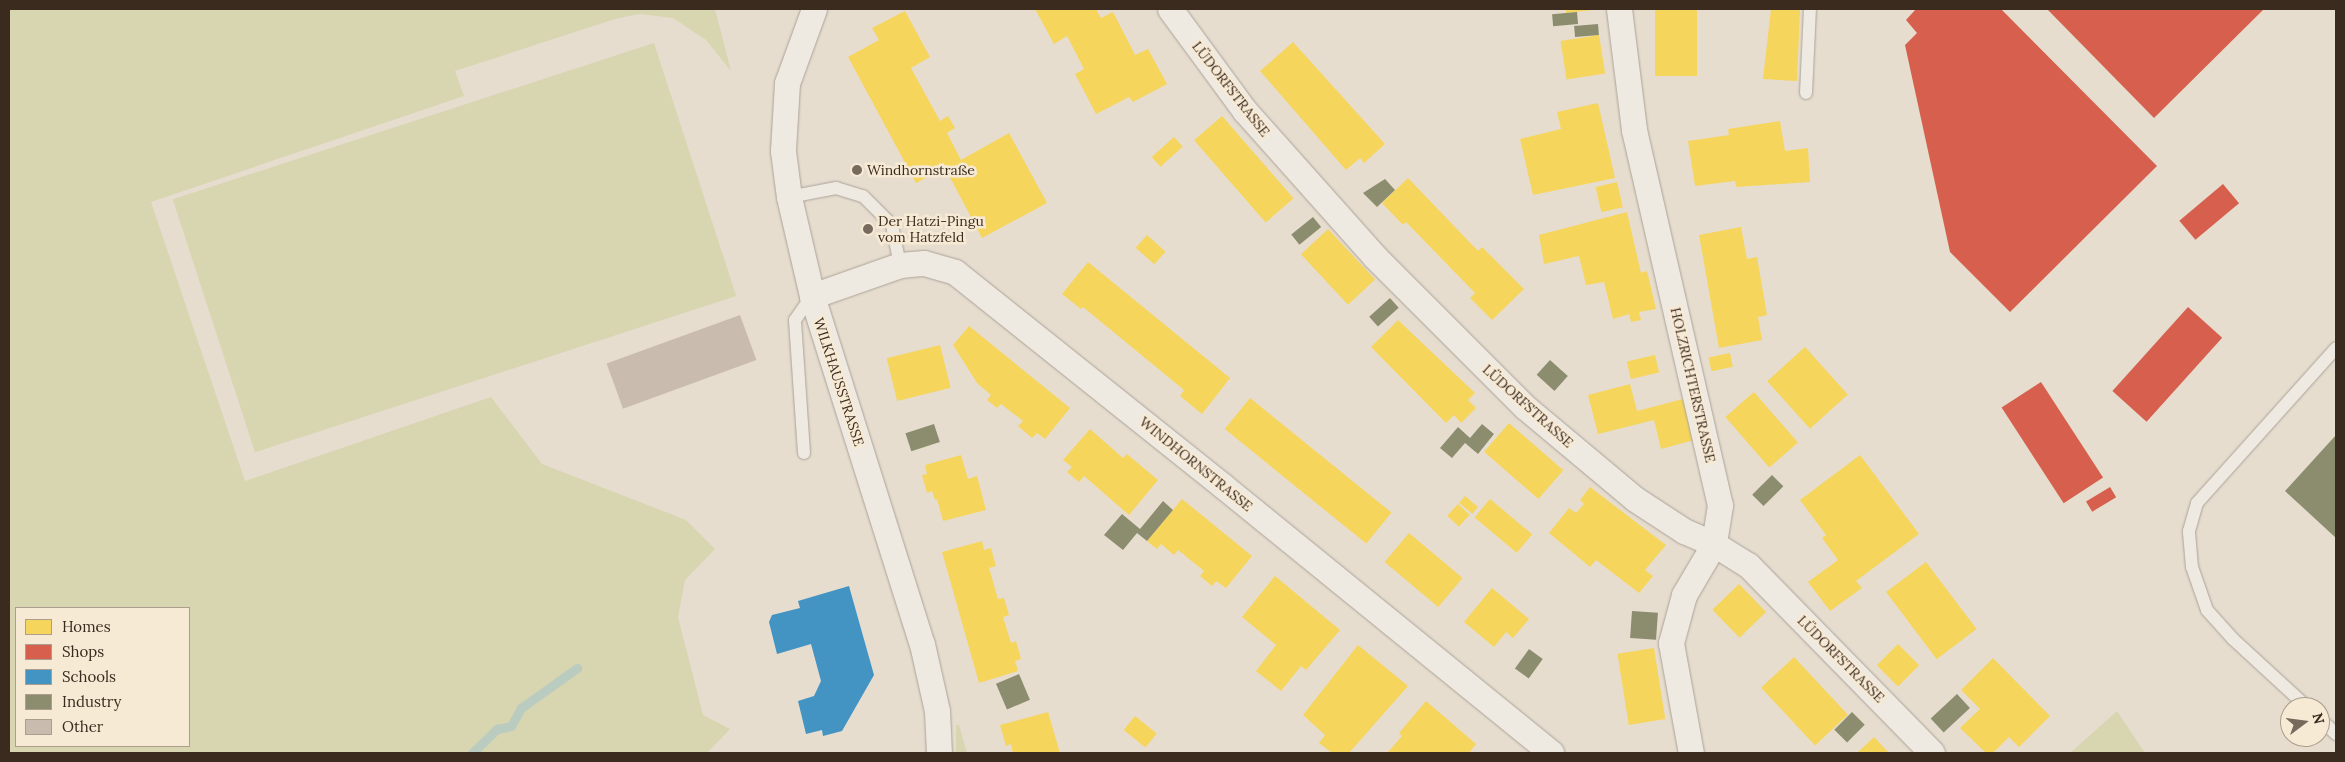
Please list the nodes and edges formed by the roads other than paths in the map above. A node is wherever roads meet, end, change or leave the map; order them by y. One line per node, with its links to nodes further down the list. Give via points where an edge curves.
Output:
1 (814, 9): 6 (street, WILKHAUSSTRASSE, via 787,82 783,151)
2 (1170, 9): 11 (street, LÜDORFSTRASSE, via 1245,112 1436,320 1525,407 1635,499 1684,531)
3 (1619, 9): 11 (street, HOLZRICHTERSTRASSE, via 1634,130 1720,505)
4 (1810, 9): 5 (lane)
5 (1806, 93)
6 (789, 198): 7 (lane, via 836,188 863,196 892,225); 8 (street, WILKHAUSSTRASSE)
7 (900, 265): 8 (street, WINDHORNSTRASSE); 14 (street, WINDHORNSTRASSE, via 924,263 955,272 987,295)
8 (812, 296): 10 (lane, via 795,320); 13 (street, WILKHAUSSTRASSE, via 922,644 937,712)
9 (2336, 348): 12 (lane, via 2197,503 2189,531 2192,567 2207,610 2233,639)
10 (804, 454)
11 (1714, 544): 15 (street, HOLZRICHTERSTRASSE, via 1684,595 1671,643); 16 (street, LÜDORFSTRASSE, via 1748,565)
12 (2296, 697)
13 (939, 753)
14 (1551, 753)
15 (1690, 753)
16 (1932, 753)

